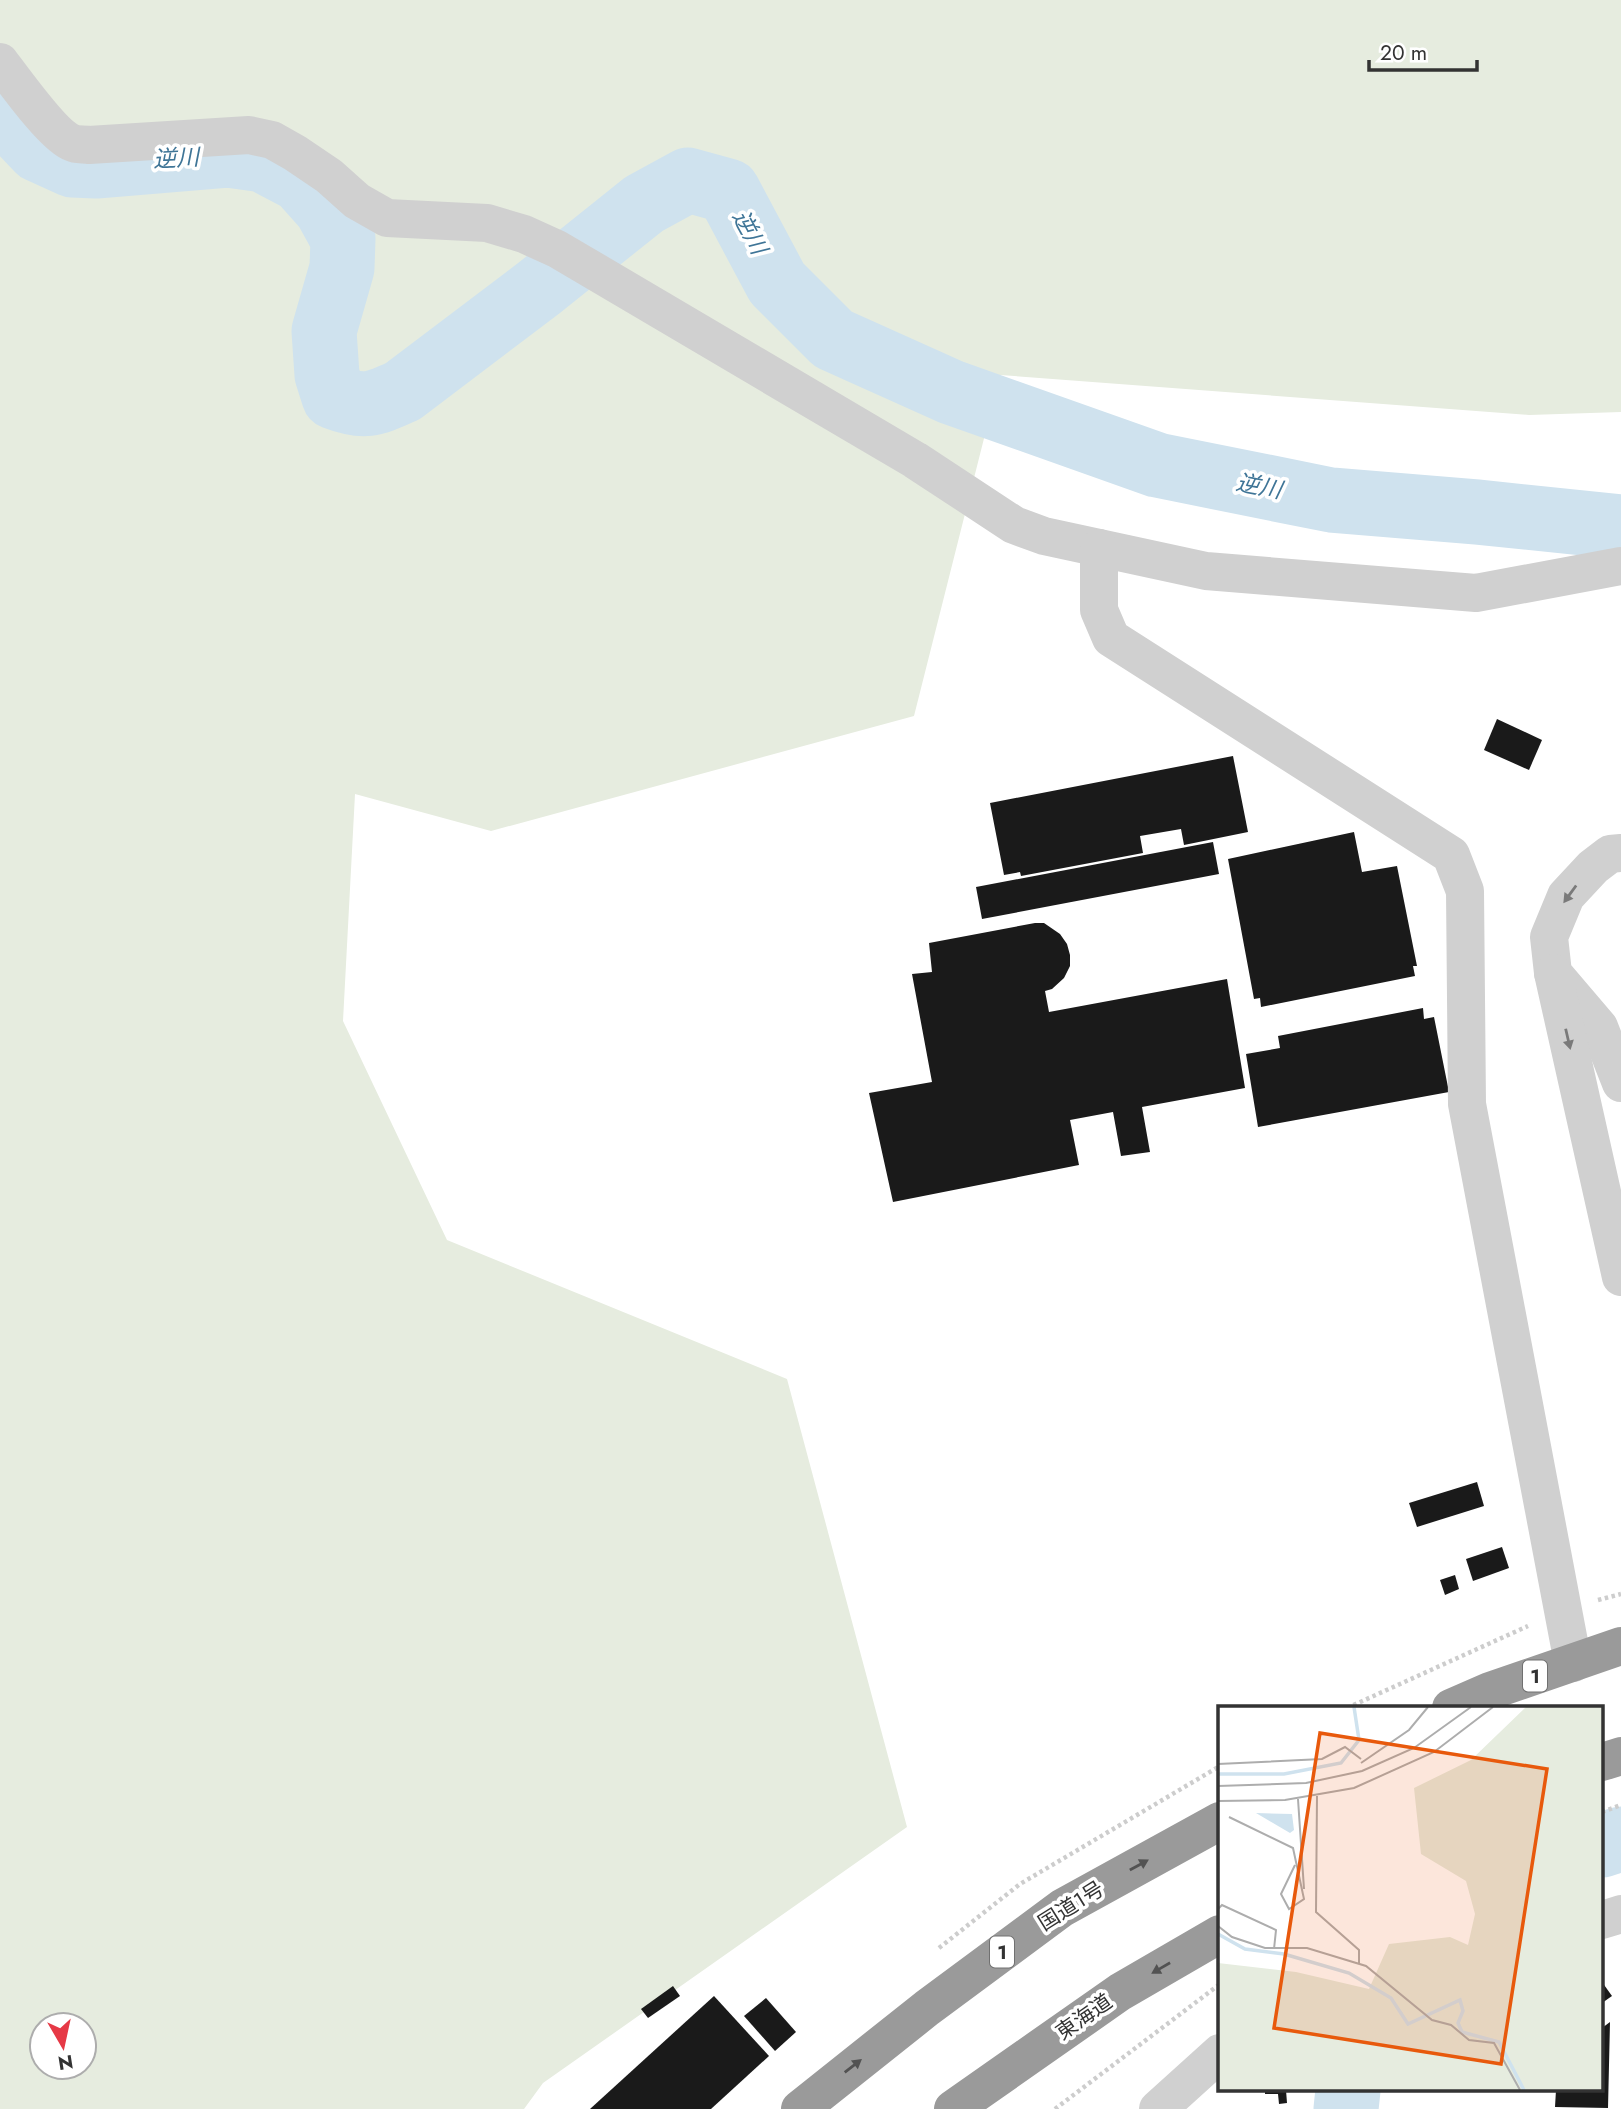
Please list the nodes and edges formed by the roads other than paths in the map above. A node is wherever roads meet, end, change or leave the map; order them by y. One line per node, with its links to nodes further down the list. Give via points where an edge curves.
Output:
1 (0, 61): 2 (street, via 21,91 71,143 249,135 272,140 387,218 487,223 558,249 915,460 1014,524)
2 (1098, 548): 3 (street, via 1206,572 1476,593); 9 (street, via 1099,610 1111,638 1451,855 1465,891 1467,1104)
3 (1621, 566)
4 (1621, 853): 5 (street, one-way to 5, via 1593,867 1566,896 1549,937)
5 (1553, 973): 6 (street, via 1599,1027); 7 (street, one-way to 7)
6 (1621, 1083)
7 (1621, 1277)
8 (1621, 1646): 9 (highway, 1)
9 (1573, 1663): 10 (highway, 1)
10 (1456, 1706)
11 (1621, 1756): 12 (highway)
12 (1604, 1761)
13 (1218, 1822): 18 (highway, 国道1号 / 1, one-way to 13, via 1062,1908)
14 (1621, 1914): 15 (street)
15 (1604, 1919)
16 (1218, 1935): 19 (highway, 東海道, one-way to 19, via 1120,1992)
17 (1218, 2055): 20 (street)
18 (800, 2109)
19 (953, 2109)
20 (1157, 2109)

